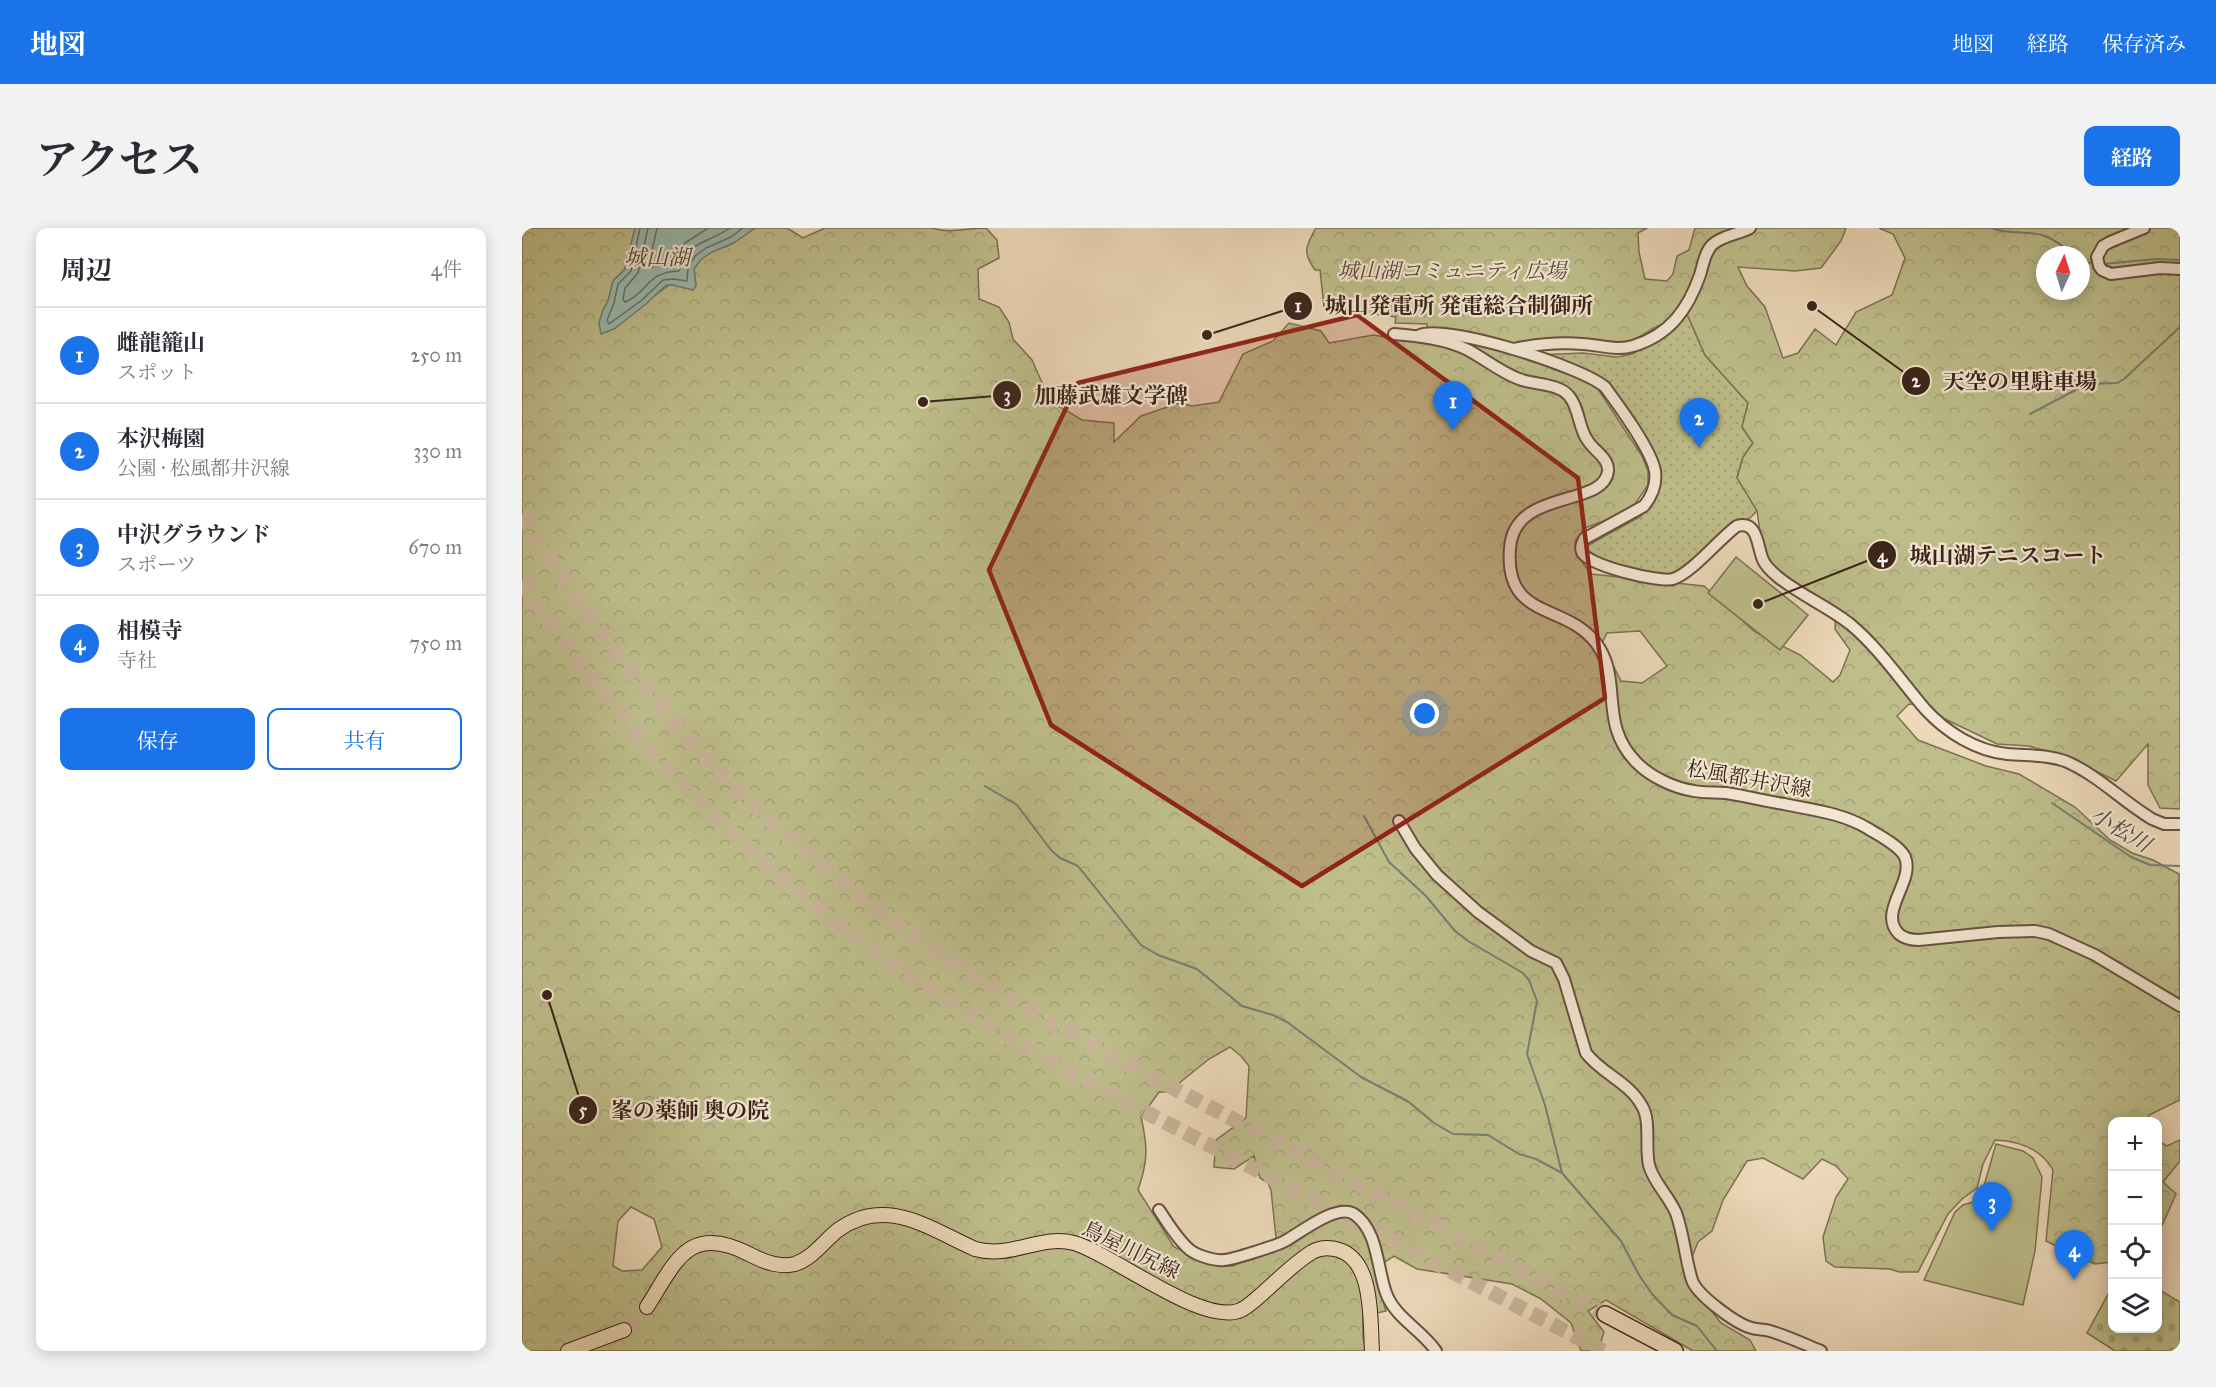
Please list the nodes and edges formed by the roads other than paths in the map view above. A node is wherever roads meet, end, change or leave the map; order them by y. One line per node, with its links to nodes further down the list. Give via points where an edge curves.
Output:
1 (1750, 228): 6 (street, via 1713,243 1679,317 1667,329 1635,345 1618,348 1571,343)
2 (2144, 228): 3 (street, via 2103,246 2097,256 2102,270 2111,274)
3 (2180, 269)
4 (1394, 334): 5 (street, 松風都井沢線)
5 (1417, 336): 6 (street, 松風都井沢線, via 1444,333); 9 (street, 松風都井沢線, via 1464,348 1519,379 1562,390 1574,403 1585,437 1605,461 1607,476 1595,488 1525,516 1512,534 1510,569 1517,591 1528,601 1588,633 1599,648 1606,663 1617,736 1638,764 1654,776 1695,792 1728,794 1825,813 1864,826 1904,856 1905,877 1892,919 1893,926 1907,939 1998,932 2049,934 2095,955)
6 (1514, 349): 8 (street, 松風都井沢線, via 1598,381 1649,454 1655,481 1651,498 1638,511 1584,539 1581,546 1586,558 1652,579 1672,580 1737,526 1748,525 1767,567 1851,625 1927,711 1960,738 1992,752 2055,758 2084,771 2152,819)
7 (1399, 821): 18 (street, via 1437,875 1478,912 1531,951 1556,963 1586,1053 1628,1088 1644,1110 1648,1164 1675,1211 1693,1282 1712,1303 1742,1324)
8 (2180, 824)
9 (2180, 1006)
10 (1159, 1210): 16 (street, via 1190,1250 1223,1261 1285,1242 1336,1213 1353,1213 1371,1238 1391,1303)
11 (647, 1307): 15 (main road, 鳥屋川尻線, via 674,1263 699,1244 725,1243 768,1263 786,1265 804,1259 846,1225 865,1217 892,1215 908,1218 984,1252 1071,1242 1169,1293 1227,1313 1243,1309 1312,1252 1321,1248 1342,1251 1356,1259 1364,1277)
12 (1605, 1314): 17 (highway)
13 (624, 1330): 14 (main road)
14 (568, 1351)
15 (1372, 1351)
16 (1436, 1351)
17 (1674, 1351)
18 (1821, 1351)

